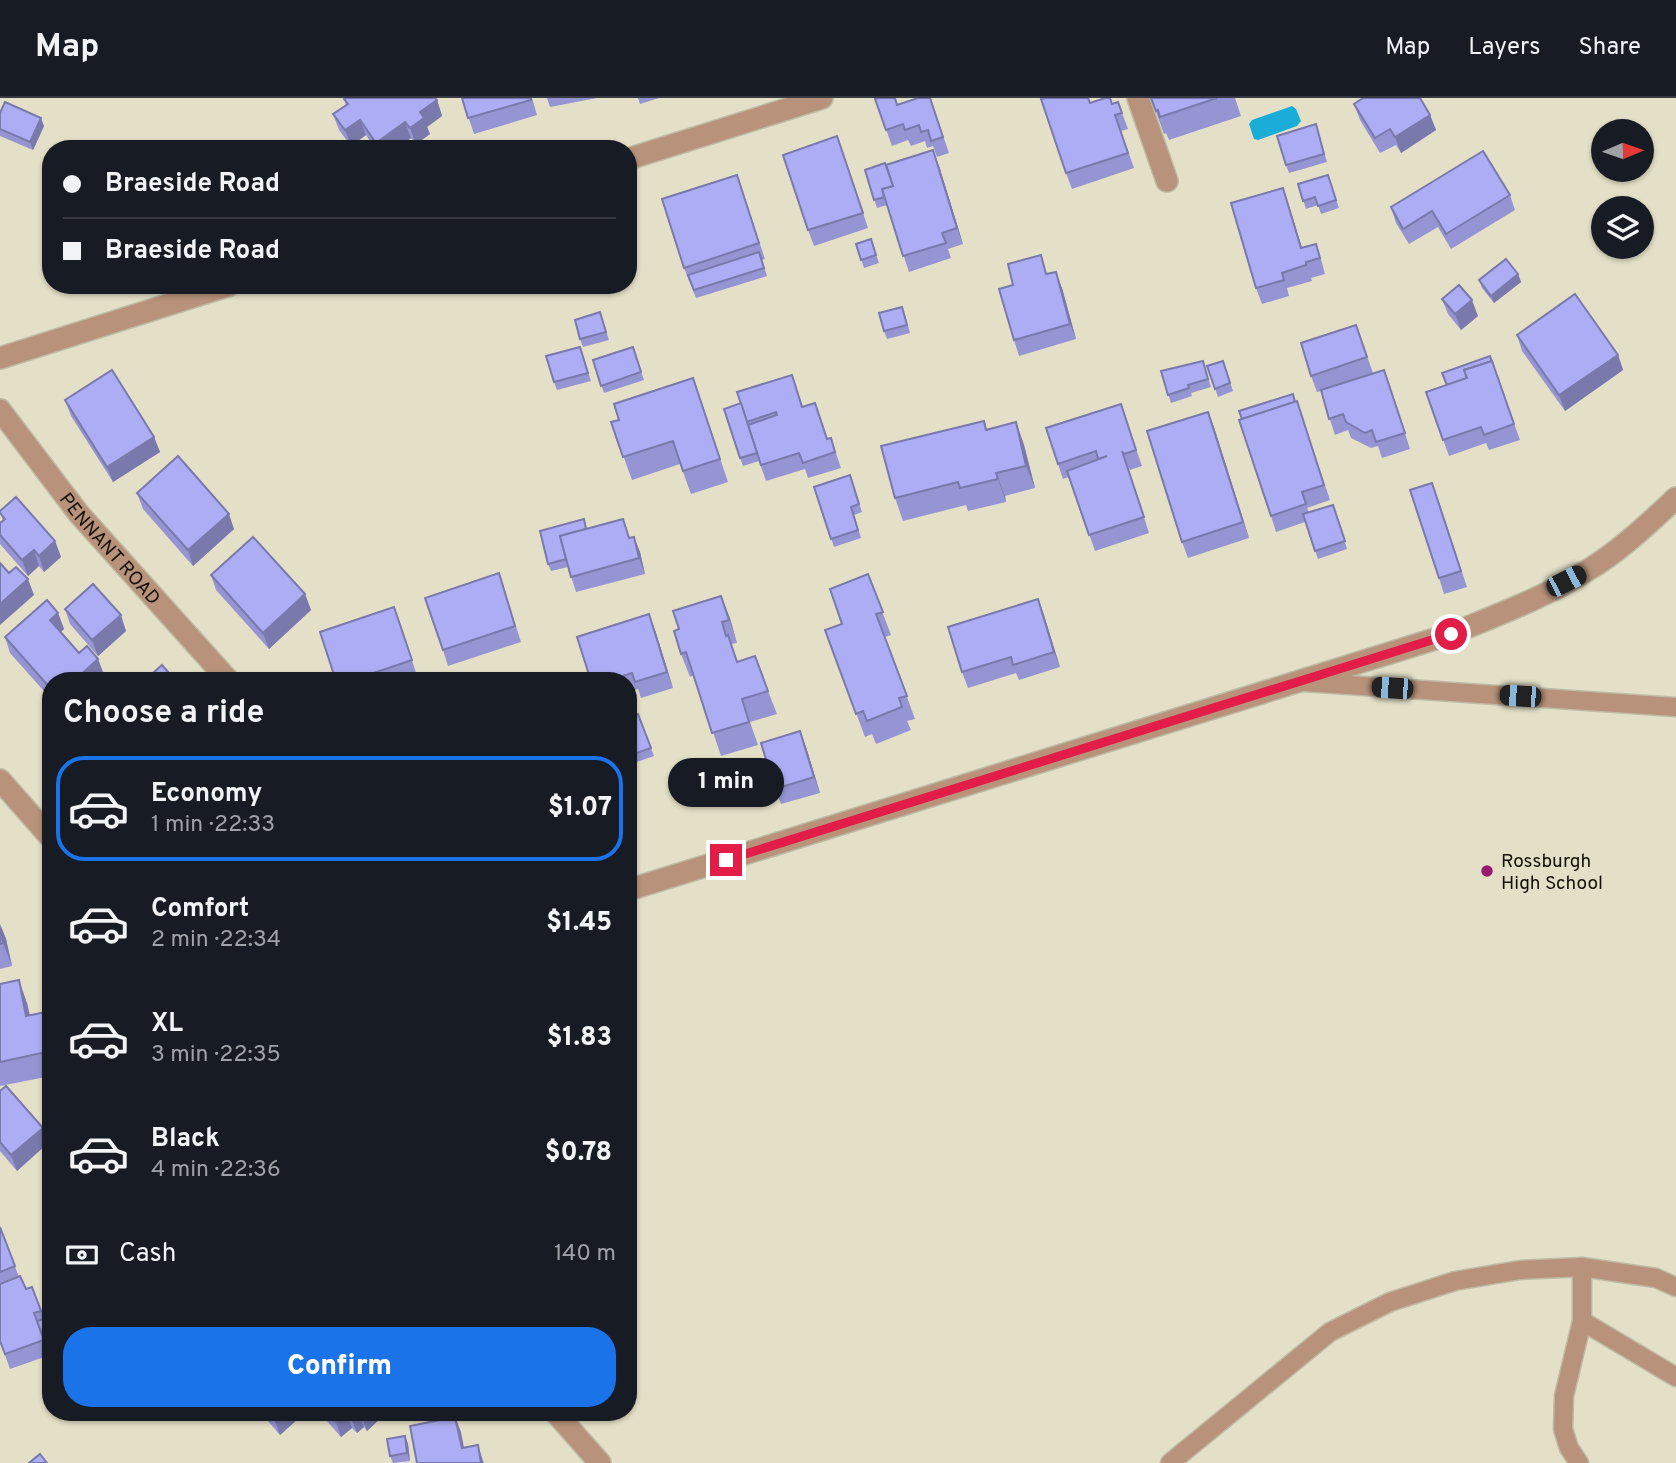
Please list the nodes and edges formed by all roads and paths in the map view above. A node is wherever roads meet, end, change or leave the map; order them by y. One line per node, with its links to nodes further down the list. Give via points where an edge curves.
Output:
1 (821, 98): 3 (street)
2 (1138, 98): 4 (street)
3 (637, 156)
4 (1167, 181)
5 (202, 294): 6 (street)
6 (0, 358)
7 (0, 410): 9 (street, PENNANT ROAD, via 79,514)
8 (1676, 498): 10 (street, via 1589,570 1521,604 1451,634)
9 (221, 672)
10 (1297, 682): 11 (lane); 14 (street)
11 (1676, 707)
12 (0, 779): 13 (street)
13 (42, 828)
14 (637, 887)
15 (1582, 1267): 16 (lane, via 1656,1278); 17 (lane); 21 (lane, via 1520,1270 1455,1281 1390,1302 1330,1332)
16 (1676, 1287)
17 (1582, 1321): 18 (lane); 22 (lane, via 1564,1396 1563,1429)
18 (1676, 1377)
19 (563, 1421): 20 (street)
20 (600, 1463)
21 (1170, 1463)
22 (1579, 1463)

